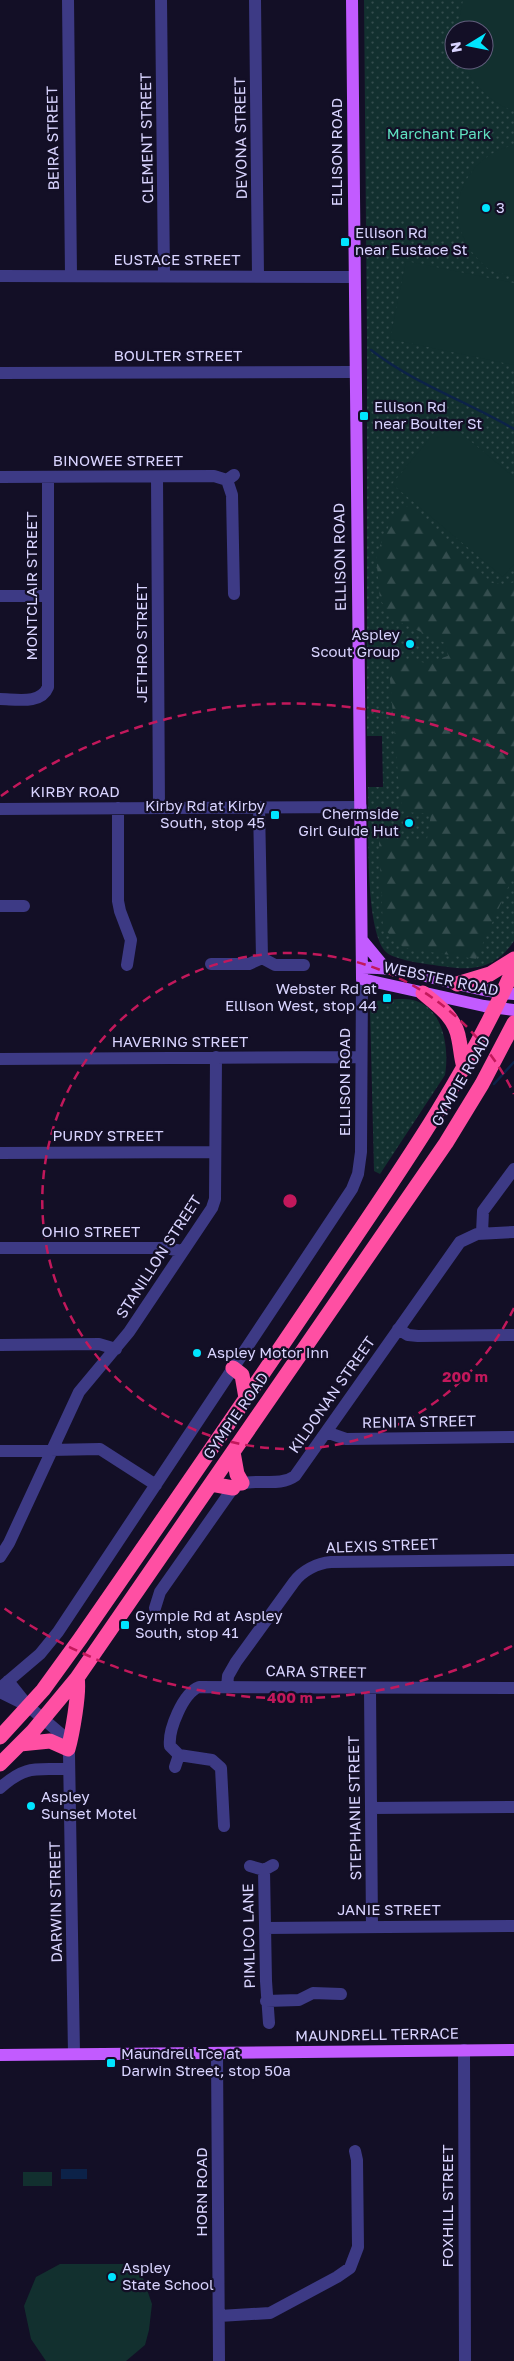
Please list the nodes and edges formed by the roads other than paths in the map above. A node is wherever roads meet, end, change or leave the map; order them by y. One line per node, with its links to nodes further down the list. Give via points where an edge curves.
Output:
1 (68, 0): 5 (street, BEIRA STREET)
2 (162, 0): 7 (street, CLEMENT STREET)
3 (255, 0): 8 (street, DEVONA STREET)
4 (352, 0): 9 (main road, ELLISON ROAD)
5 (70, 275): 6 (street, EUSTACE STREET); 7 (street, EUSTACE STREET)
6 (0, 276)
7 (164, 276): 8 (street, EUSTACE STREET)
8 (258, 276): 9 (street, EUSTACE STREET)
9 (354, 277): 10 (main road, ELLISON ROAD)
10 (355, 372): 11 (street, BOULTER STREET); 20 (main road, ELLISON ROAD)
11 (0, 373)
12 (48, 477): 13 (street, BINOWEE STREET); 14 (street, BINOWEE STREET); 17 (street, MONTCLAIR STREET)
13 (157, 477): 15 (street, BINOWEE STREET, via 230,477); 22 (street, JETHRO STREET)
14 (0, 478)
15 (234, 594)
16 (0, 596): 17 (street)
17 (48, 596): 18 (street, MONTCLAIR STREET, via 48,697)
18 (0, 699)
19 (259, 807): 20 (street, KIRBY ROAD); 22 (street, KIRBY ROAD); 27 (street)
20 (361, 807): 26 (main road, ELLISON ROAD)
21 (118, 808): 22 (street, KIRBY ROAD); 23 (street, KIRBY ROAD); 30 (street, via 118,900 131,940)
22 (159, 808)
23 (0, 809)
24 (0, 906): 25 (street)
25 (24, 906)
26 (362, 940): 33 (main road); 34 (main road, ELLISON ROAD)
27 (262, 958): 29 (street, via 249,964); 31 (street, via 275,965)
28 (514, 958): 35 (highway, via 490,974)
29 (211, 964)
30 (127, 965)
31 (304, 965)
32 (514, 968): 37 (highway, GYMPIE ROAD)
33 (386, 969): 34 (main road, WEBSTER ROAD); 35 (main road, WEBSTER ROAD)
34 (362, 974): 36 (main road, WEBSTER ROAD); 43 (street, ELLISON ROAD)
35 (456, 984): 37 (main road, WEBSTER ROAD)
36 (423, 993): 38 (main road, WEBSTER ROAD); 46 (highway, via 454,1024)
37 (508, 993): 38 (highway, GYMPIE ROAD)
38 (495, 1008): 39 (main road, WEBSTER ROAD); 46 (highway, GYMPIE ROAD)
39 (514, 1010)
40 (514, 1023): 42 (highway, GYMPIE ROAD)
41 (514, 1039): 42 (highway)
42 (501, 1048): 65 (highway, GYMPIE ROAD, via 435,1158)
43 (360, 1057): 44 (street, HAVERING STREET); 50 (street, ELLISON ROAD, via 361,1152)
44 (216, 1058): 45 (street, HAVERING STREET); 47 (street, STANILLON STREET)
45 (0, 1059)
46 (464, 1067): 60 (highway, GYMPIE ROAD, via 406,1162)
47 (215, 1152): 48 (street, PURDY STREET); 54 (street, STANILLON STREET, via 216,1199)
48 (0, 1153)
49 (514, 1169): 52 (street, via 483,1210)
50 (358, 1174): 59 (street, GYMPIE ROAD, via 346,1200)
51 (514, 1232): 52 (street)
52 (482, 1233): 55 (street, KILDONAN STREET, via 468,1236 457,1246)
53 (0, 1248): 54 (street, OHIO STREET, via 165,1248)
54 (182, 1251): 58 (street, STANILLON STREET)
55 (398, 1329): 56 (street, via 418,1336); 61 (street, KILDONAN STREET)
56 (514, 1335)
57 (0, 1345): 58 (street, via 99,1344)
58 (116, 1349): 63 (street, STANILLON STREET, via 79,1392)
59 (233, 1368): 60 (highway, via 242,1375); 67 (street, GYMPIE ROAD)
60 (246, 1398): 78 (highway, GYMPIE ROAD, via 75,1646)
61 (326, 1432): 62 (street, RENITA STREET, via 346,1439); 68 (street, KILDONAN STREET, via 291,1478)
62 (514, 1437)
63 (51, 1450): 64 (street); 67 (street, via 105,1451); 69 (street, STANILLON STREET)
64 (0, 1451)
65 (233, 1452): 66 (highway, GYMPIE ROAD); 68 (highway)
66 (210, 1484): 68 (highway); 72 (highway, GYMPIE ROAD)
67 (156, 1485): 73 (street, GYMPIE ROAD, via 58,1632 40,1654)
68 (238, 1485): 71 (street, via 165,1584)
69 (0, 1557)
70 (514, 1560): 74 (street, ALEXIS STREET, via 319,1564 297,1578 236,1662 228,1676)
71 (155, 1608)
72 (77, 1678): 79 (highway, GYMPIE ROAD); 82 (highway, via 79,1686)
73 (4, 1685): 78 (street, GYMPIE ROAD)
74 (227, 1687): 76 (street, CARA STREET); 83 (street, CARA STREET, via 199,1687 187,1696 170,1733 170,1746)
75 (514, 1688): 76 (street, CARA STREET)
76 (370, 1689): 89 (street, STEPHANIE STREET)
77 (0, 1692): 78 (street)
78 (28, 1706): 79 (street, DARWIN STREET); 80 (highway, GYMPIE ROAD)
79 (44, 1718): 81 (highway, GYMPIE ROAD); 82 (street, DARWIN STREET, via 61,1734)
80 (0, 1737)
81 (20, 1744): 82 (highway, via 50,1741); 84 (highway, GYMPIE ROAD)
82 (68, 1749): 86 (street, DARWIN STREET)
83 (179, 1754): 85 (street); 90 (street, via 212,1760 221,1768)
84 (0, 1764)
85 (175, 1767)
86 (69, 1769): 87 (street, via 23,1771); 101 (street, DARWIN STREET)
87 (0, 1788)
88 (514, 1807): 89 (street)
89 (371, 1808): 93 (street, STEPHANIE STREET)
90 (224, 1826)
91 (250, 1866): 94 (street, PIMLICO LANE, via 268,1867)
92 (514, 1926): 93 (street, JANIE STREET)
93 (372, 1927): 94 (street, JANIE STREET)
94 (265, 1928): 96 (street, PIMLICO LANE)
95 (341, 1994): 96 (street, PIMLICO LANE, via 313,1993 299,2000)
96 (266, 2001): 97 (street, PIMLICO LANE)
97 (269, 2023)
98 (464, 2050): 99 (main road, MAUNDRELL TERRACE); 100 (main road, MAUNDRELL TERRACE); 106 (street, FOXHILL STREET)
99 (514, 2050)
100 (217, 2053): 101 (main road, MAUNDRELL TERRACE); 104 (street, HORN ROAD)
101 (74, 2054): 102 (main road, MAUNDRELL TERRACE)
102 (0, 2055)
103 (355, 2151): 104 (street, via 358,2247 350,2268 270,2313)
104 (219, 2316): 105 (street, HORN ROAD)
105 (219, 2361)
106 (466, 2361)

